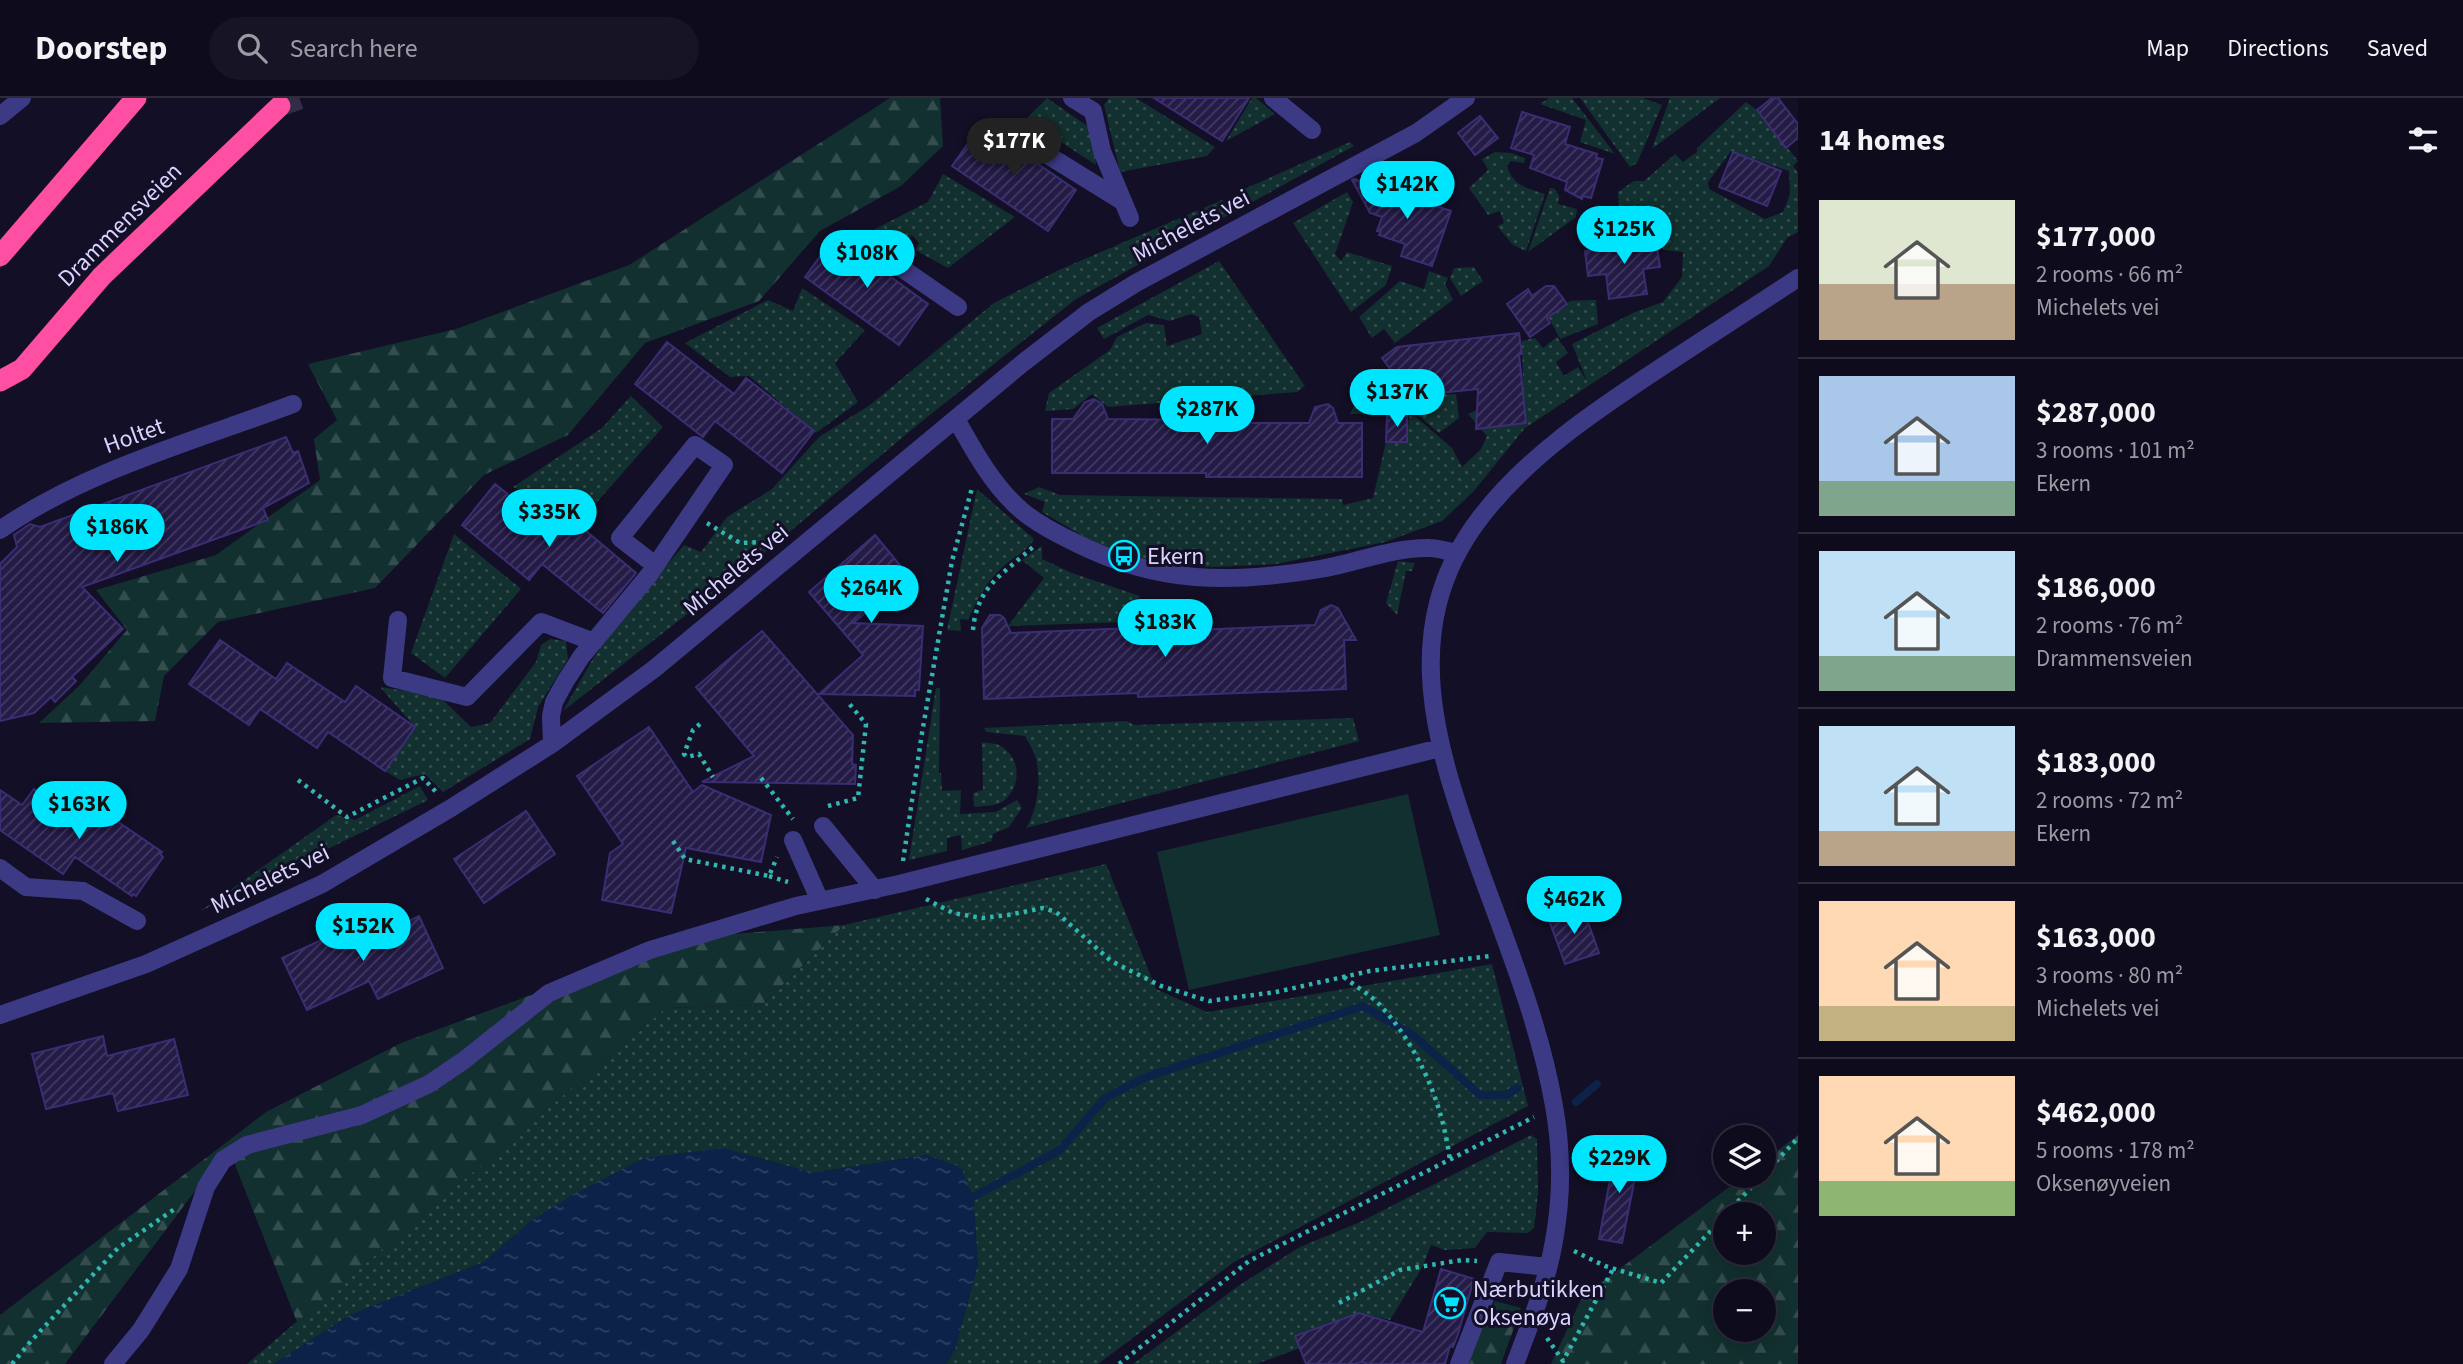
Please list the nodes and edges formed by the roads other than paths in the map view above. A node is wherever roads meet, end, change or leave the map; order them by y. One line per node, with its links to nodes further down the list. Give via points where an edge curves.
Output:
1 (22, 98): 7 (street)
2 (136, 98): 12 (highway)
3 (1072, 98): 10 (street, via 1093,111)
4 (1273, 98): 8 (street)
5 (1466, 98): 18 (street, Michelets vei, via 1416,133 1101,305)
6 (279, 106): 16 (highway, Drammensveien, via 102,276 22,369)
7 (0, 116)
8 (1312, 130)
9 (1038, 149): 10 (street)
10 (1122, 201): 11 (street)
11 (1130, 218)
12 (0, 256)
13 (897, 265): 15 (street)
14 (1798, 278): 20 (street, via 1615,398 1555,444 1518,475)
15 (958, 307)
16 (0, 381)
17 (293, 404): 19 (street, Holtet, via 98,476)
18 (956, 419): 20 (street, via 974,452 1020,509 1049,530 1105,558 1151,571 1206,579 1266,578 1407,549 1432,547); 24 (street, Michelets vei, via 654,669)
19 (0, 530)
20 (1456, 553): 25 (street, via 1435,616 1430,660)
21 (655, 565): 21 (street, via 724,465 695,445 620,538); 23 (street)
22 (398, 620): 23 (street, via 392,678 467,697 541,622)
23 (594, 642): 24 (street, via 554,702)
24 (552, 744): 32 (street, Michelets vei, via 322,884 146,964)
25 (1440, 748): 29 (street); 33 (street, via 1534,1020 1555,1107 1560,1194)
26 (823, 826): 29 (street)
27 (792, 834): 30 (street)
28 (0, 868): 31 (street, via 26,887 83,891)
29 (875, 890): 30 (street)
30 (820, 901): 34 (street, via 650,950 549,993 429,1084 362,1115 247,1145 223,1160 206,1187 179,1269 141,1330)
31 (137, 920)
32 (0, 1015)
33 (1548, 1267): 35 (street, via 1499,1262); 36 (street)
34 (113, 1364)
35 (1459, 1364)
36 (1515, 1364)

